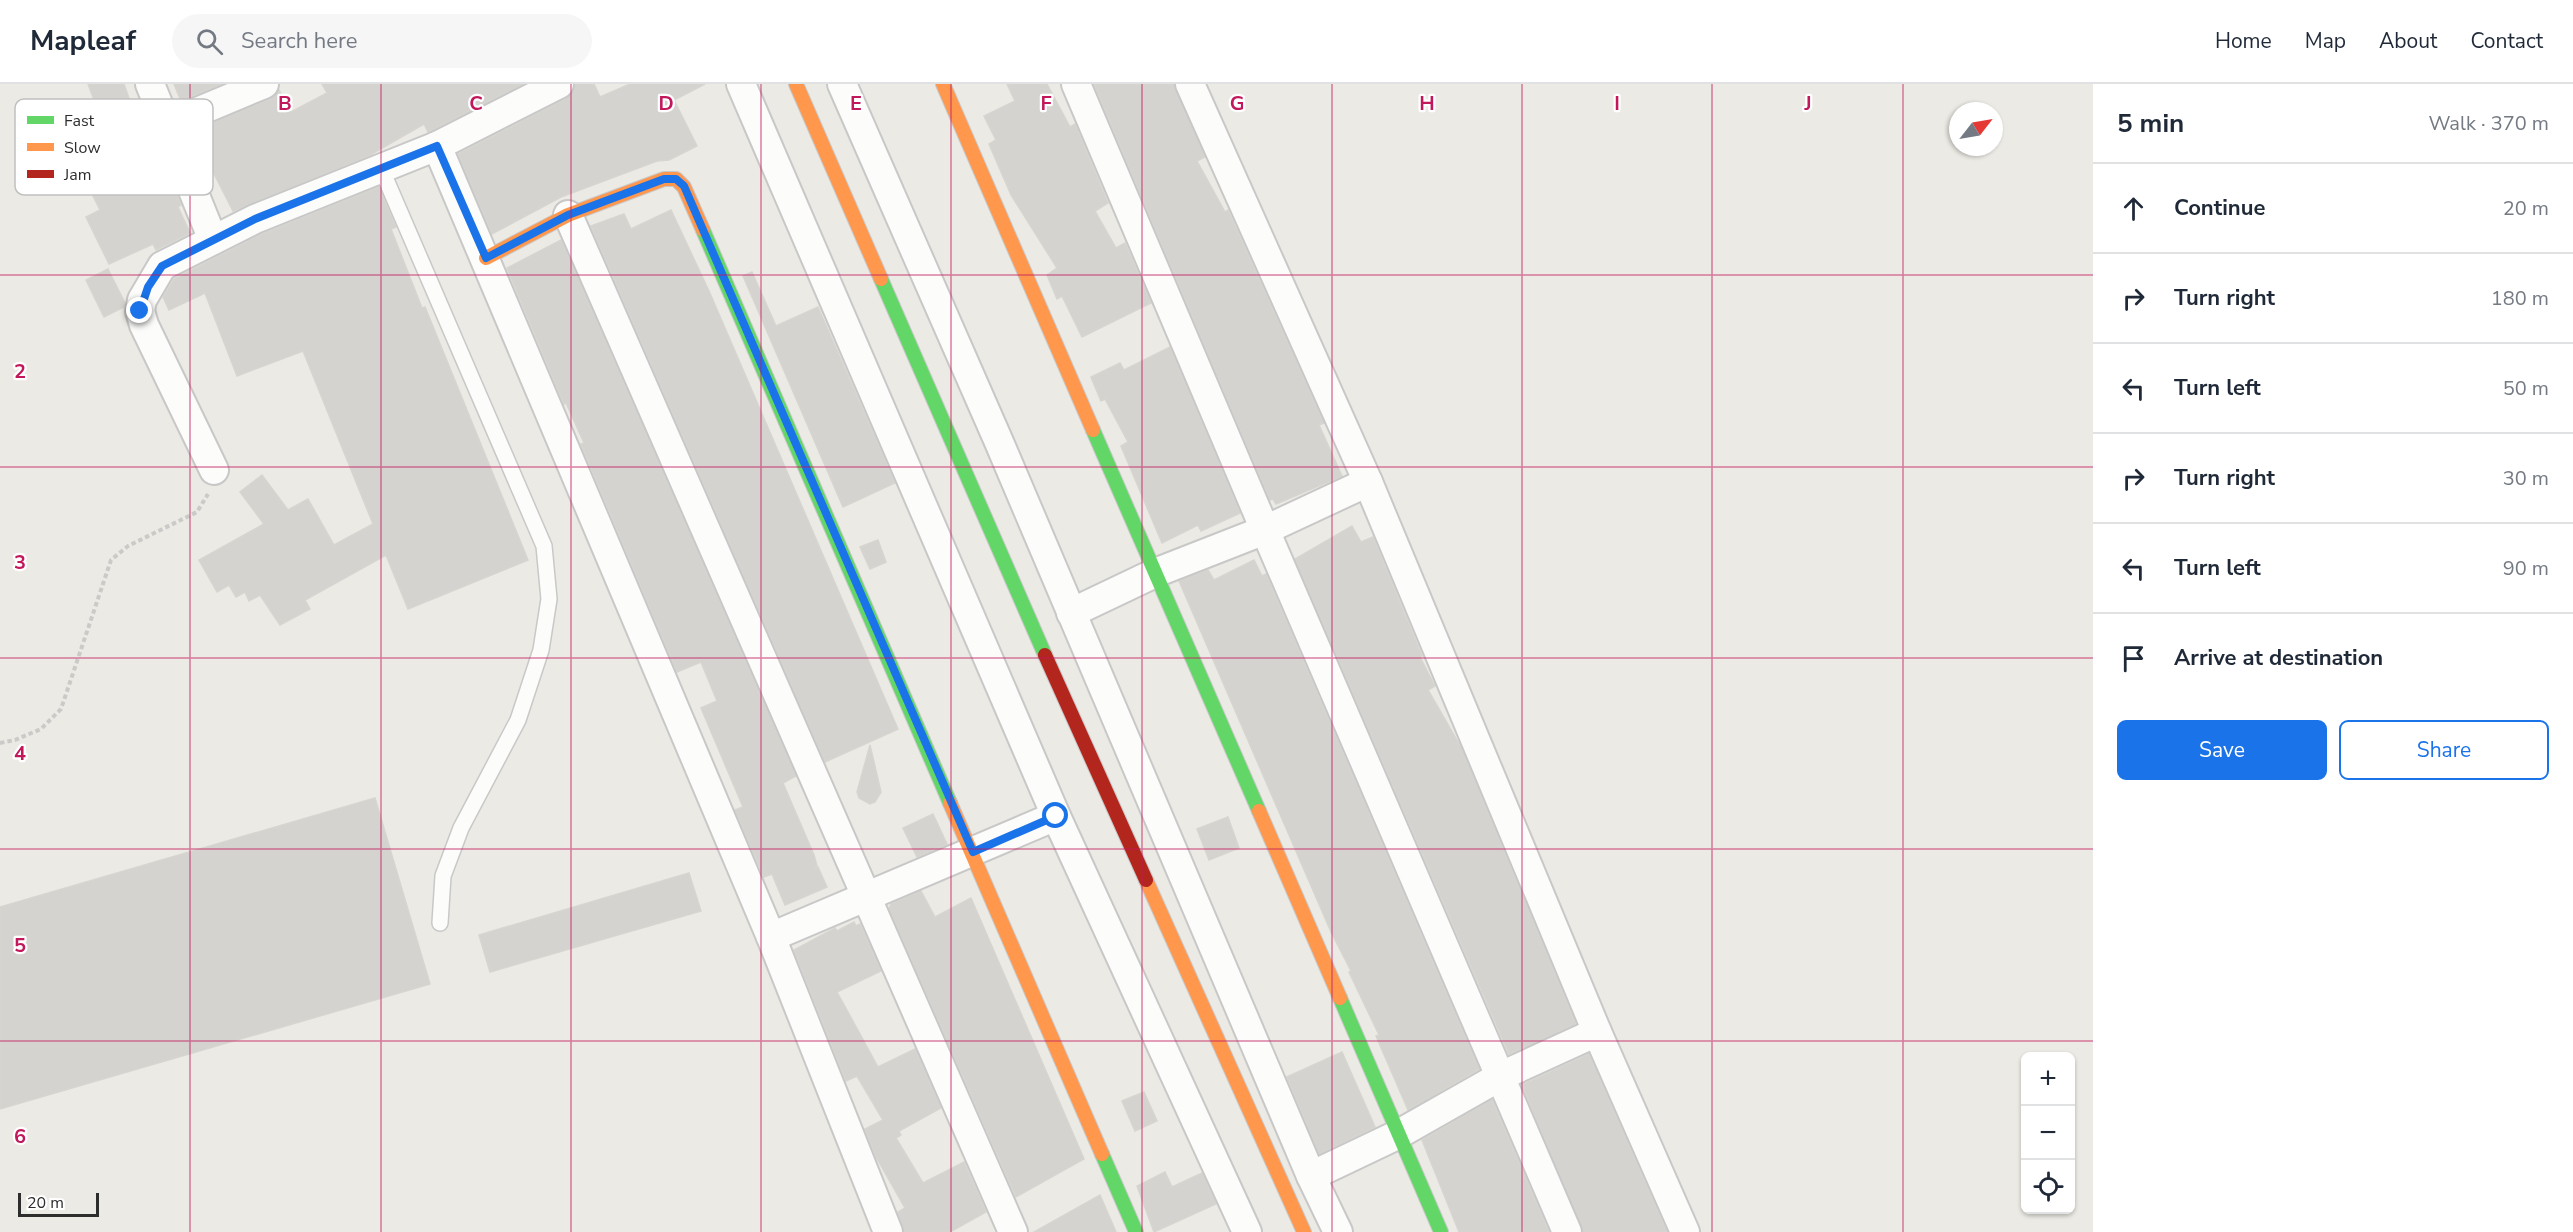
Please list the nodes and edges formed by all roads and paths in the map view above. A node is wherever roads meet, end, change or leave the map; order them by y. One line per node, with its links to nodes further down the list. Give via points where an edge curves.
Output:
1 (150, 84): 10 (street)
2 (264, 84): 11 (street)
3 (559, 84): 12 (street)
4 (741, 84): 24 (street)
5 (796, 84): 37 (street)
6 (842, 84): 22 (street)
7 (943, 84): 21 (street)
8 (1076, 84): 20 (street)
9 (1190, 84): 19 (street)
10 (156, 99)
11 (213, 105)
12 (437, 146): 13 (street); 17 (street)
13 (381, 168): 16 (street); 27 (lane, via 544,546 549,599 541,650 518,720 461,828 443,876)
14 (195, 195): 16 (street)
15 (568, 215): 17 (street); 25 (street, via 664,179 676,179 684,186); 26 (street)
16 (213, 240): 18 (street, via 162,266 148,287 140,311)
17 (486, 258): 28 (street)
18 (214, 470): 23 (path, via 208,495 197,512 128,546 111,561 62,709 41,729)
19 (1368, 482): 20 (street); 29 (street)
20 (1264, 530): 21 (street); 30 (street)
21 (1155, 573): 22 (street); 31 (street)
22 (1071, 613): 32 (street)
23 (0, 743)
24 (1056, 816): 25 (street); 36 (street)
25 (973, 852): 26 (street); 35 (street)
26 (868, 897): 28 (street); 34 (street)
27 (440, 923)
28 (771, 937): 33 (street)
29 (1597, 1032): 30 (street); 41 (street)
30 (1501, 1076): 31 (street); 40 (street)
31 (1397, 1135): 32 (street); 39 (street)
32 (1311, 1176): 38 (street)
33 (888, 1232)
34 (1013, 1232)
35 (1136, 1232)
36 (1247, 1232)
37 (1304, 1232)
38 (1338, 1232)
39 (1441, 1232)
40 (1567, 1232)
41 (1685, 1232)

